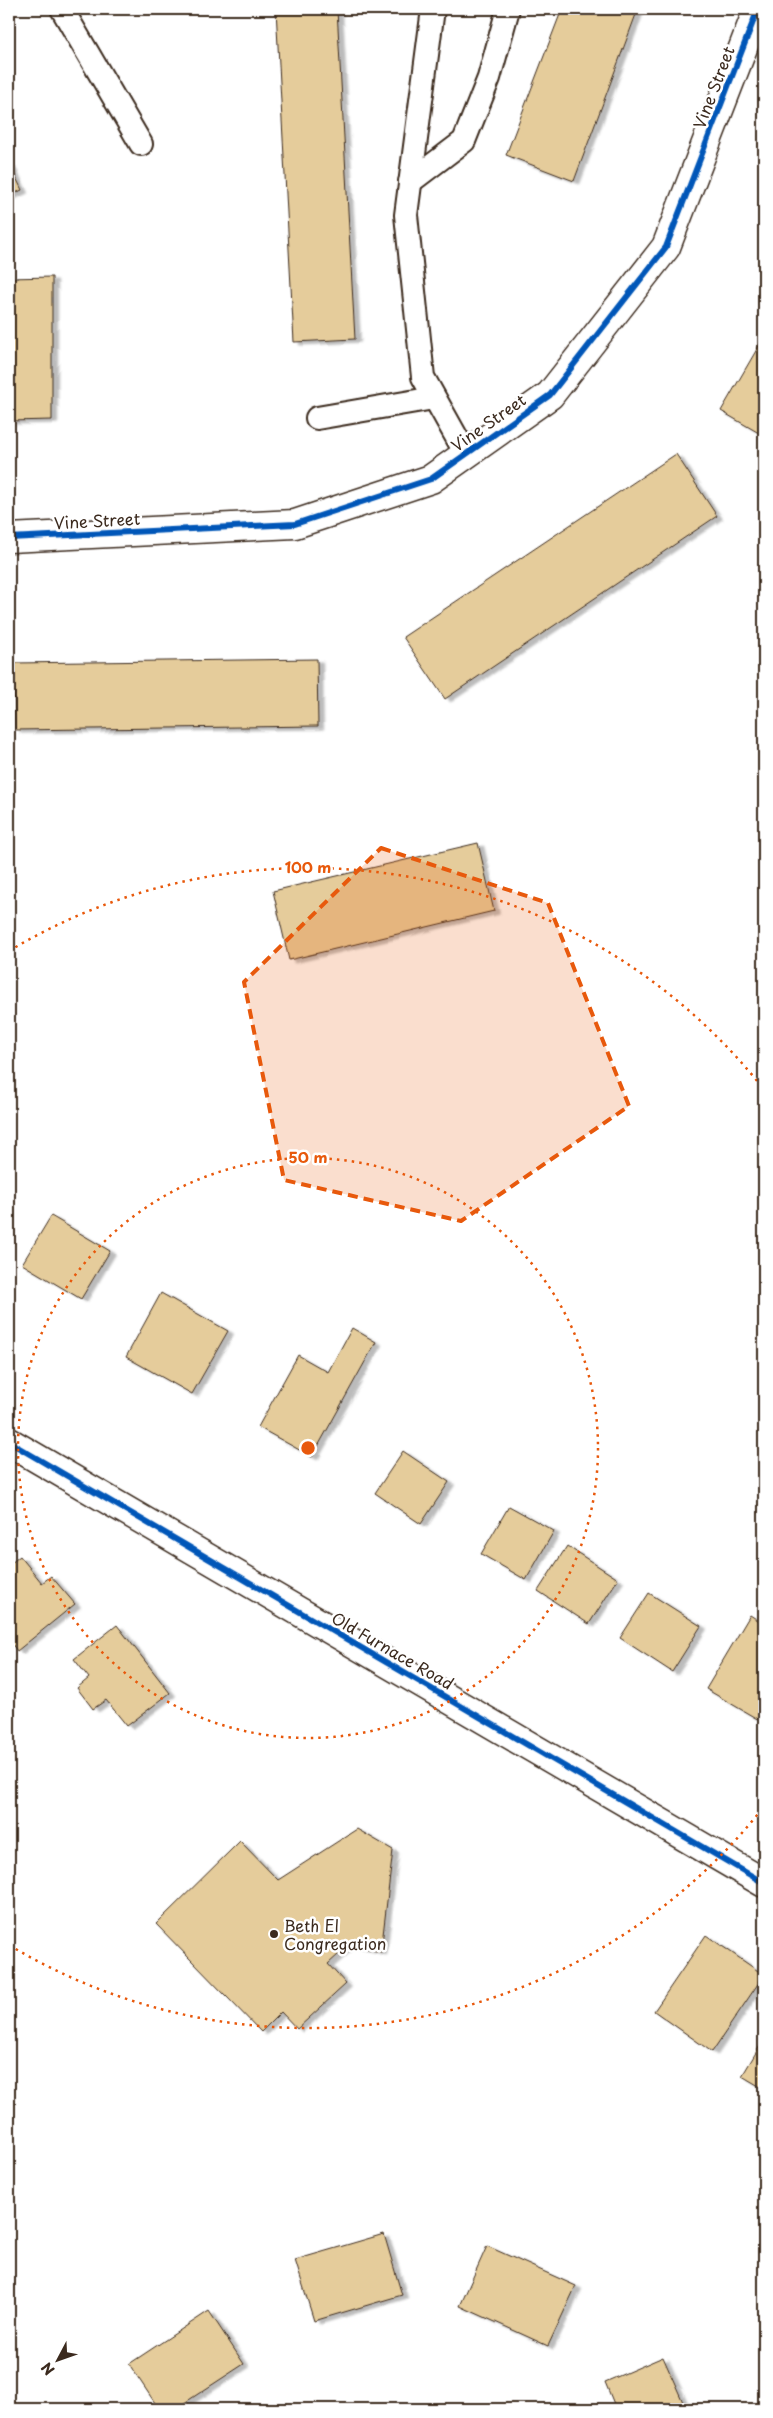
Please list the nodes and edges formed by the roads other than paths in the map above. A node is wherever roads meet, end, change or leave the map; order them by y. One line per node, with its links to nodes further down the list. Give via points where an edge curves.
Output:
1 (62, 9): 5 (lane)
2 (433, 9): 6 (lane)
3 (508, 9): 6 (lane, via 489,78 464,141)
4 (758, 9): 9 (main road, Vine Street, via 666,247 550,396)
5 (141, 144)
6 (410, 182): 7 (lane, via 406,215 423,377)
7 (434, 398): 8 (lane); 9 (lane)
8 (317, 418)
9 (466, 454): 10 (main road, Vine Street, via 431,479 296,524)
10 (9, 538)
11 (9, 1442): 12 (main road, Old Furnace Road)
12 (764, 1883)

